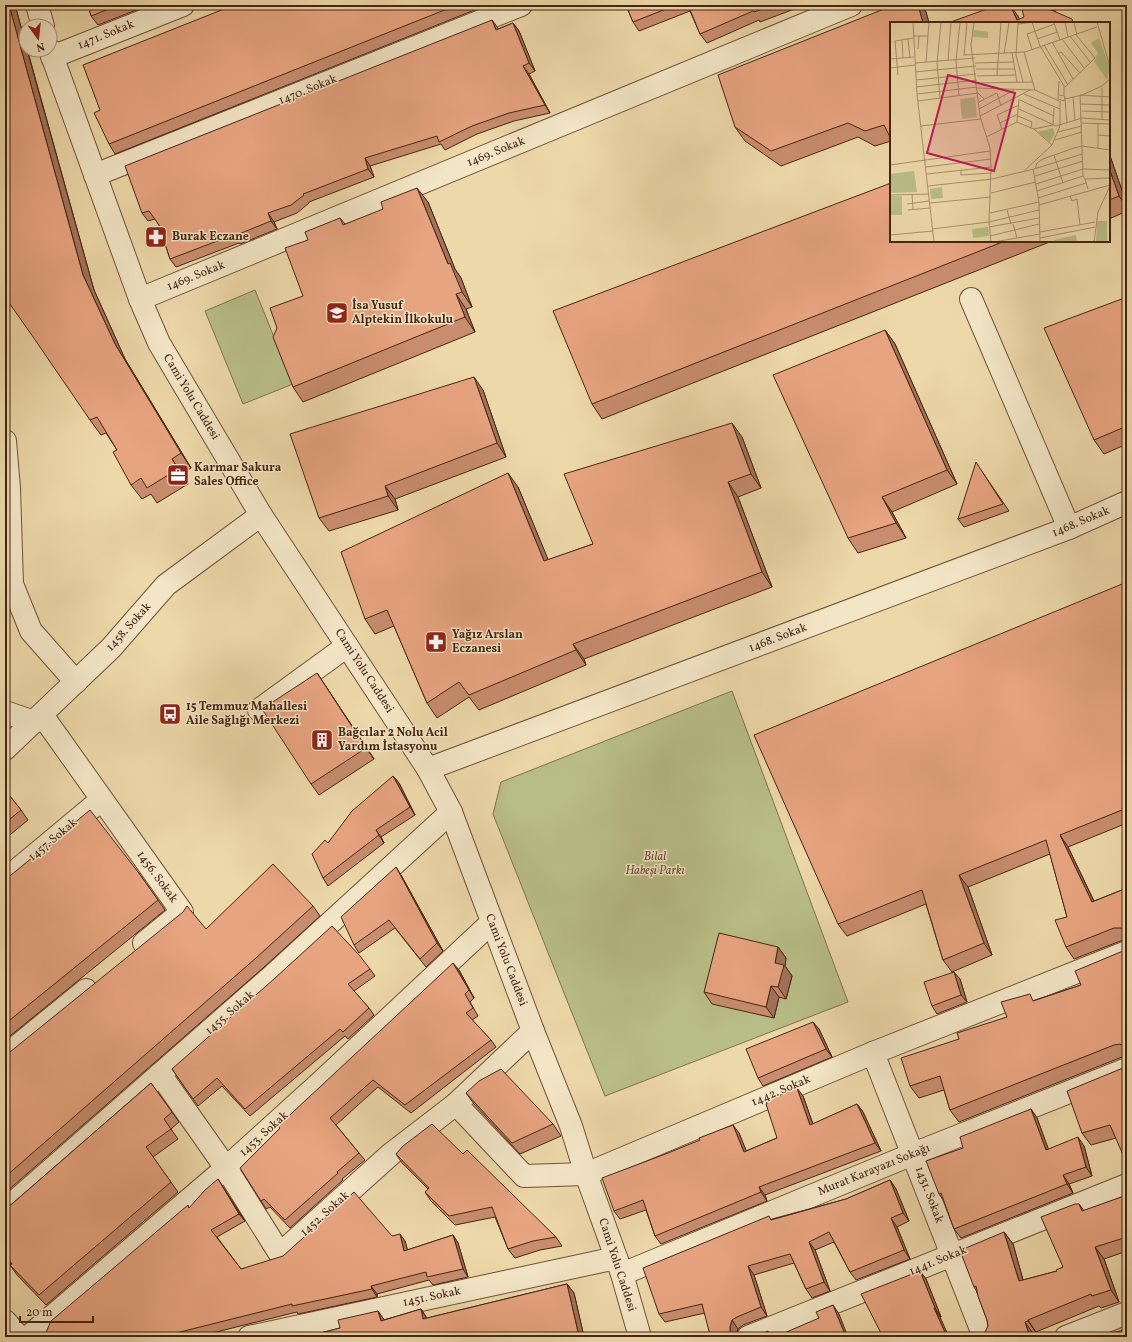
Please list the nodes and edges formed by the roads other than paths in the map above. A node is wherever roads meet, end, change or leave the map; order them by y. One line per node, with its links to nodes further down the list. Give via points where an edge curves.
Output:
1 (36, 5): 5 (street)
2 (183, 5): 6 (street, 1471. Sokak)
3 (521, 5): 8 (street, 1470. Sokak)
4 (851, 5): 9 (street, 1469. Sokak)
5 (40, 18)
6 (58, 50)
7 (53, 58): 8 (street, Cami Yolu Caddesi)
8 (95, 175): 9 (street, Cami Yolu Caddesi)
9 (140, 299): 13 (street, Cami Yolu Caddesi, via 159,343)
10 (971, 299): 14 (street)
11 (5, 441): 16 (street, via 12,584 31,631)
12 (1127, 502): 14 (street, 1468. Sokak)
13 (261, 514): 15 (street, Cami Yolu Caddesi); 16 (street, 1458. Sokak, via 166,585 111,648)
14 (1068, 528): 21 (street, 1468. Sokak)
15 (347, 646): 17 (street); 21 (street, Cami Yolu Caddesi)
16 (76, 682): 19 (street, 1458. Sokak)
17 (259, 710)
18 (5, 712): 19 (street)
19 (38, 718): 20 (street, 1458. Sokak); 22 (street, 1456. Sokak)
20 (5, 749)
21 (428, 769): 23 (street, Cami Yolu Caddesi)
22 (101, 800): 24 (street, 1457. Sokak); 27 (street, 1456. Sokak, via 182,912)
23 (451, 812): 25 (street, Cami Yolu Caddesi); 33 (street, 1455. Sokak, via 271,977)
24 (5, 880)
25 (492, 922): 29 (street, Cami Yolu Caddesi); 36 (street, 1453. Sokak)
26 (1127, 952): 30 (street, 1442. Sokak)
27 (128, 956)
28 (104, 976): 31 (street)
29 (533, 1031): 34 (street, 1452. Sokak); 37 (street, Cami Yolu Caddesi, via 571,1126)
30 (873, 1053): 35 (street, 1431. Sokak); 37 (street, 1442. Sokak)
31 (5, 1056)
32 (1127, 1069): 35 (street, Murat Karayazı Sokağı)
33 (160, 1074): 36 (street, 1452. Sokak); 39 (street, 1455. Sokak)
34 (456, 1104): 36 (street, 1452. Sokak, via 391,1154 280,1254); 37 (street, 1442. Sokak, via 524,1176)
35 (913, 1154): 40 (street, 1431. Sokak); 41 (street, Murat Karayazı Sokağı)
36 (226, 1168): 46 (street, 1453. Sokak)
37 (586, 1174): 41 (street, Cami Yolu Caddesi)
38 (1127, 1185): 40 (street, 1441. Sokak)
39 (5, 1210)
40 (952, 1255): 48 (street, 1441. Sokak); 49 (street, 1431. Sokak)
41 (619, 1266): 44 (street, Cami Yolu Caddesi); 47 (street, 1451. Sokak)
42 (1127, 1313): 50 (street)
43 (5, 1321): 45 (street)
44 (632, 1335)
45 (19, 1337)
46 (28, 1337)
47 (249, 1337)
48 (748, 1337)
49 (984, 1337)
50 (1066, 1337)

